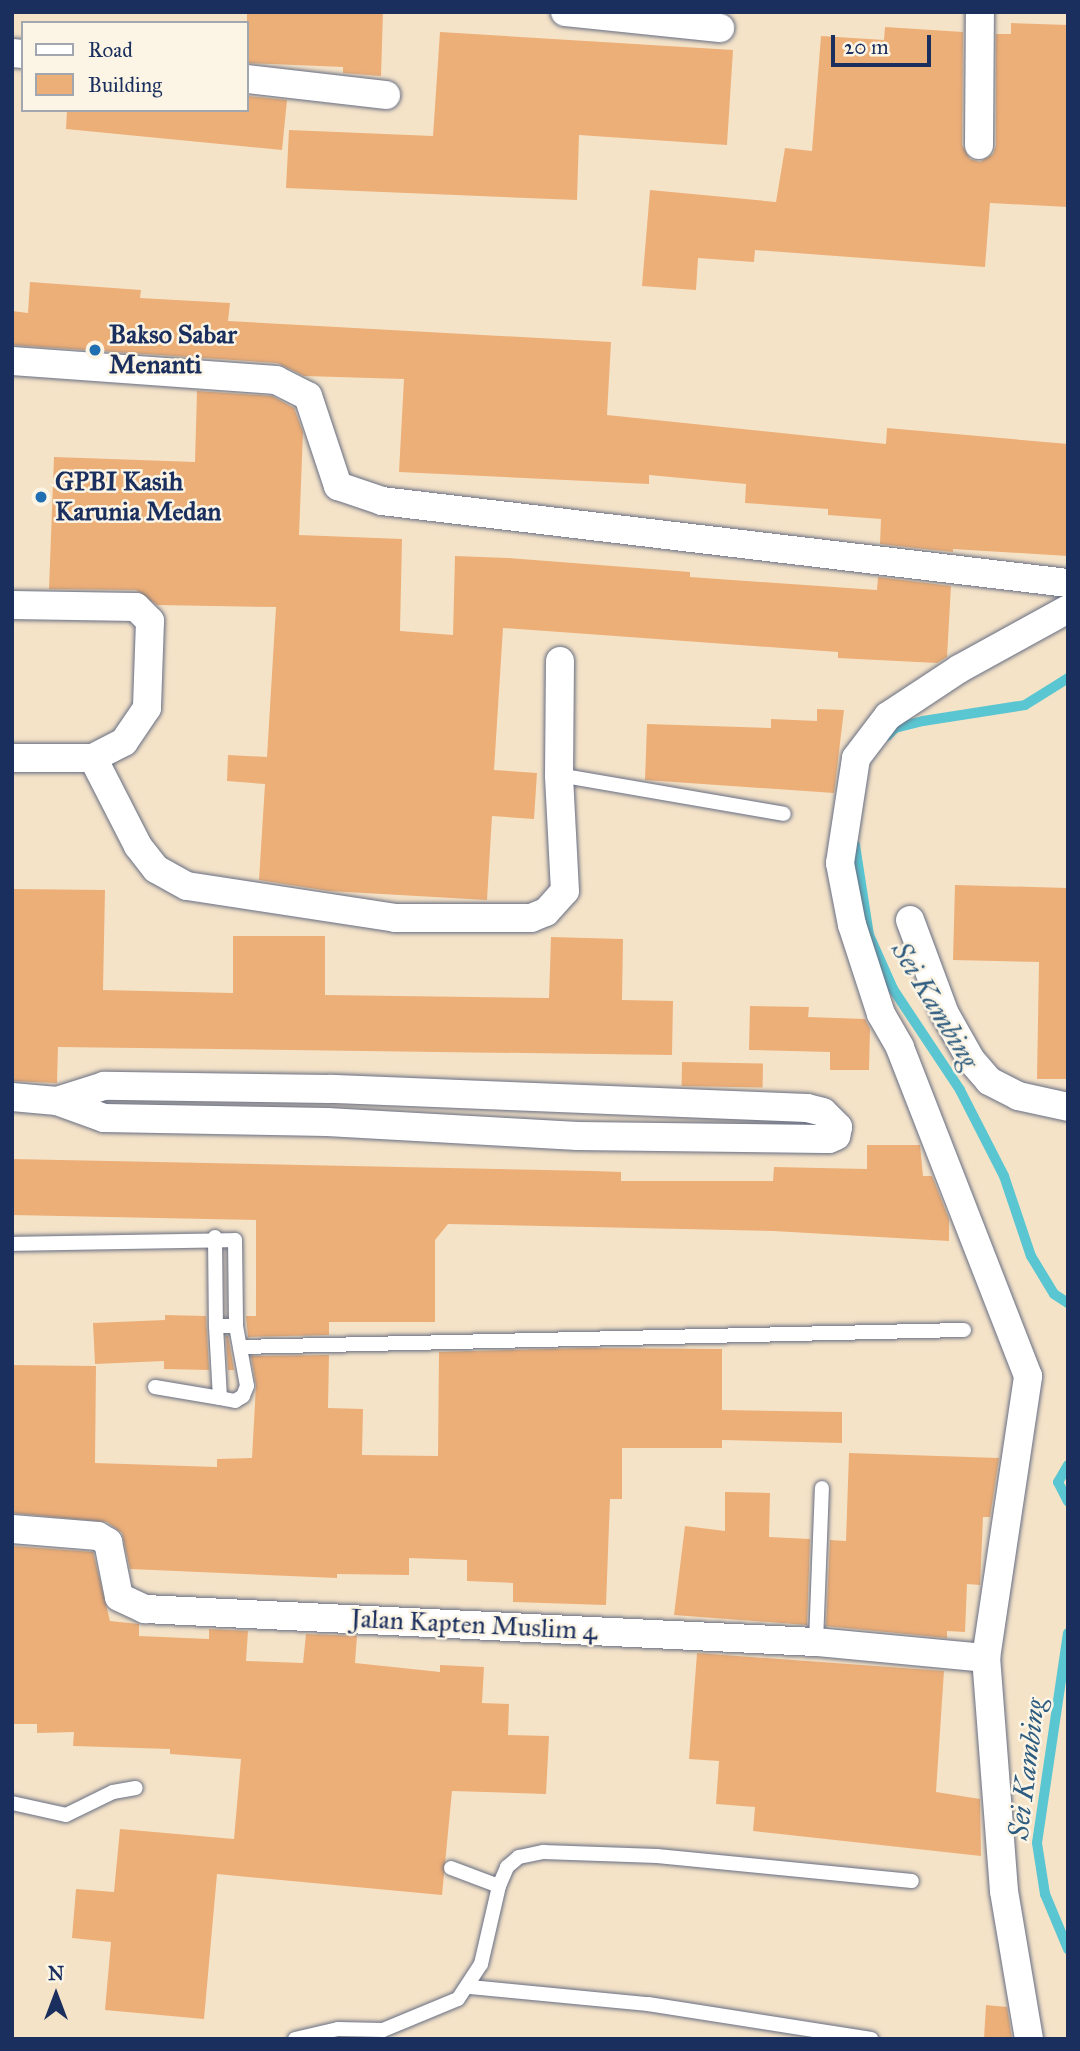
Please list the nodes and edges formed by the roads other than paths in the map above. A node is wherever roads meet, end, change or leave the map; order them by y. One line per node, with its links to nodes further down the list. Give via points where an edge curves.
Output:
1 (565, 12): 3 (street)
2 (980, 12): 6 (street)
3 (720, 28)
4 (248, 79): 5 (street)
5 (386, 95)
6 (979, 145)
7 (12, 361): 8 (street, via 276,380 308,396 338,486 383,501)
8 (1068, 583)
9 (12, 605): 13 (street, via 136,607 150,621 147,708 124,742)
10 (1068, 609): 35 (street, via 959,669 888,716 856,758 840,863 852,925 881,1014 900,1047 1028,1376)
11 (560, 661): 14 (street)
12 (12, 758): 13 (street)
13 (93, 758): 14 (street, via 138,846 156,869 187,886 395,918 531,918 558,903 565,891)
14 (559, 775): 15 (lane)
15 (784, 814)
16 (910, 920): 21 (street, via 945,1014 971,1060 989,1081 1018,1096)
17 (329, 1089): 19 (street); 20 (street, via 104,1086); 22 (street)
18 (12, 1097): 20 (street)
19 (577, 1100): 23 (street); 23 (street, via 807,1108 824,1112 838,1127 836,1136 829,1139)
20 (57, 1101): 22 (street, via 104,1118)
21 (1068, 1107)
22 (327, 1122): 23 (street)
23 (578, 1136)
24 (215, 1237): 25 (lane); 26 (lane); 27 (lane, via 234,1240 238,1250)
25 (12, 1244)
26 (216, 1326): 27 (lane); 31 (lane)
27 (236, 1326): 29 (lane)
28 (964, 1330): 29 (lane)
29 (240, 1347): 31 (lane, via 247,1386 243,1396 234,1401)
30 (155, 1387): 31 (lane)
31 (220, 1398)
32 (822, 1488): 34 (lane)
33 (12, 1530): 34 (street, Jalan Kapten Muslim 4, via 98,1536 108,1542 119,1597 145,1609)
34 (816, 1642): 35 (street, Jalan Kapten Muslim 4)
35 (986, 1658): 44 (street, via 1003,1891)
36 (136, 1788): 37 (lane, via 113,1791 66,1815)
37 (12, 1803)
38 (451, 1868): 40 (lane)
39 (912, 1881): 40 (lane, via 657,1856 543,1852 519,1857 507,1867)
40 (499, 1886): 41 (lane, via 481,1964)
41 (470, 1987): 42 (lane, via 458,1999 383,2030 338,2029); 43 (lane, via 661,2006)
42 (295, 2039)
43 (871, 2039)
44 (1029, 2039)

